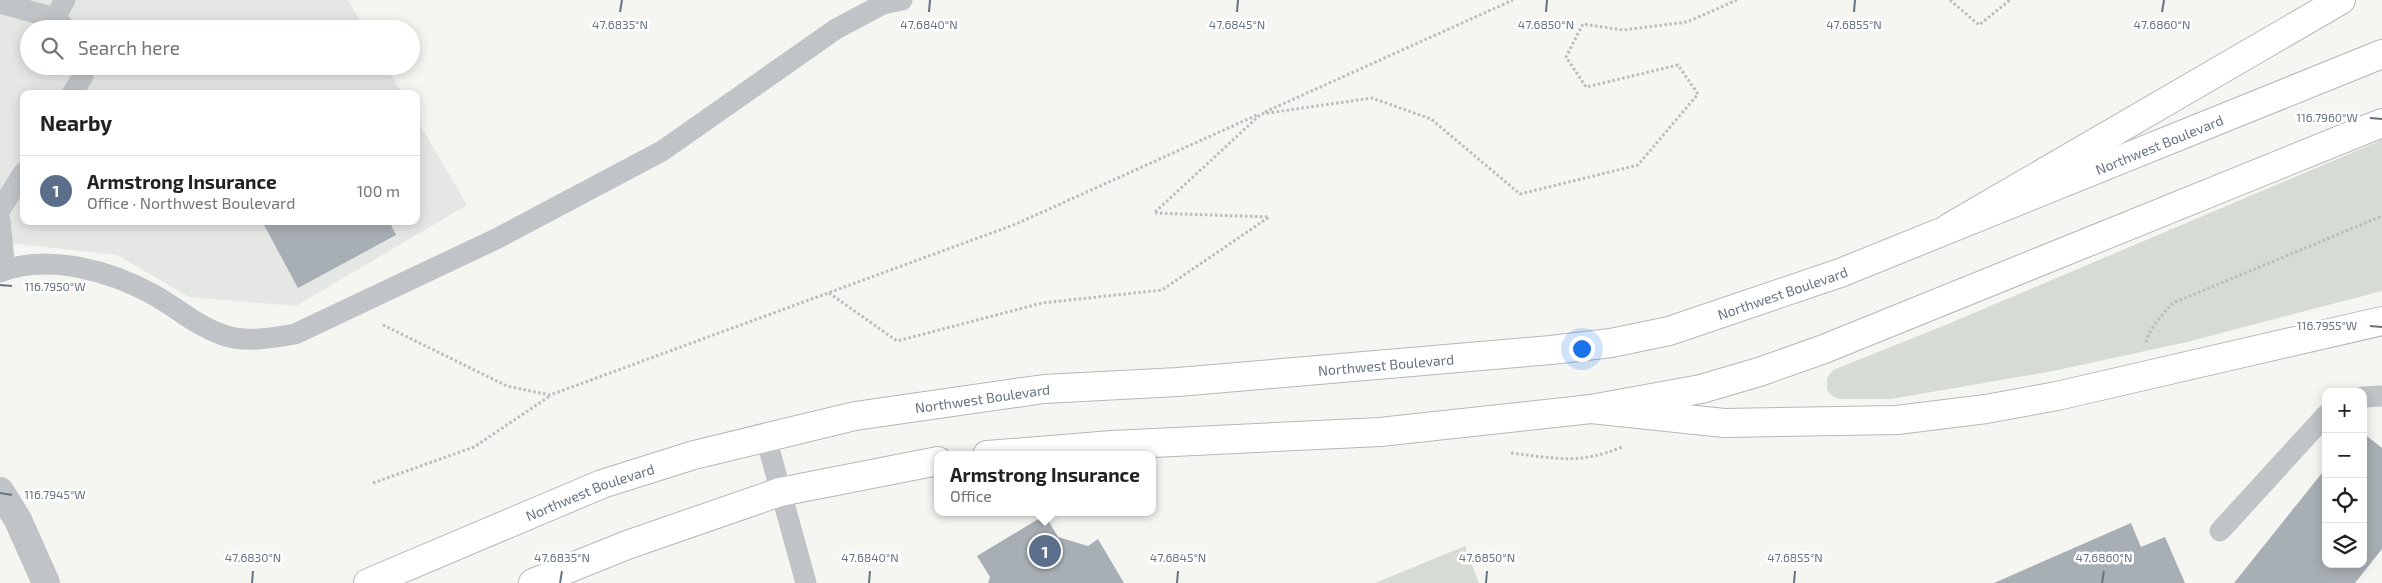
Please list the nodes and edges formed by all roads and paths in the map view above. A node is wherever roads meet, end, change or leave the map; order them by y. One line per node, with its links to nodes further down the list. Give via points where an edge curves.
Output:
1 (902, 0): 20 (lane, via 883,4 836,28 662,151 496,239)
2 (1513, 0): 12 (path)
3 (1737, 0): 12 (path, via 1687,22 1623,30 1583,24 1566,56 1586,87 1678,65 1698,94 1638,165 1520,194 1431,118 1372,98)
4 (1950, 0): 5 (path, via 1979,25)
5 (2010, 0)
6 (2341, 0): 17 (main road)
7 (0, 3): 8 (lane)
8 (62, 16)
9 (2382, 54): 17 (main road, Northwest Boulevard)
10 (83, 75): 11 (lane)
11 (74, 90)
12 (1261, 114): 19 (path, via 1016,224); 19 (path, via 1154,213 1269,216 1162,290 1042,304 897,342)
13 (2382, 123): 25 (main road, via 1759,372 1702,389)
14 (20, 178): 15 (lane)
15 (0, 210)
16 (0, 220): 18 (lane)
17 (1950, 227): 27 (main road, Northwest Boulevard, via 1840,273 1669,330 1611,343 1207,380 1044,389 855,416)
18 (2, 271): 20 (lane, via 35,265 95,270 128,281 193,322 224,336 244,340 295,334)
19 (829, 293): 22 (path)
20 (348, 308): 22 (path, via 507,386)
21 (2382, 321): 25 (main road, via 2057,396 1898,420 1724,423)
22 (550, 396): 30 (path, via 474,446)
23 (2382, 396): 24 (lane)
24 (2367, 397)
25 (1591, 409): 28 (main road, via 1380,432)
26 (2322, 419): 33 (lane)
27 (766, 438): 32 (lane); 35 (main road, Northwest Boulevard, via 694,455 602,484)
28 (1037, 451)
29 (934, 462): 32 (main road)
30 (374, 483)
31 (0, 491): 34 (street, via 18,520)
32 (780, 492): 36 (main road, via 636,542); 37 (lane)
33 (2220, 531)
34 (46, 583)
35 (368, 583)
36 (533, 583)
37 (806, 583)

